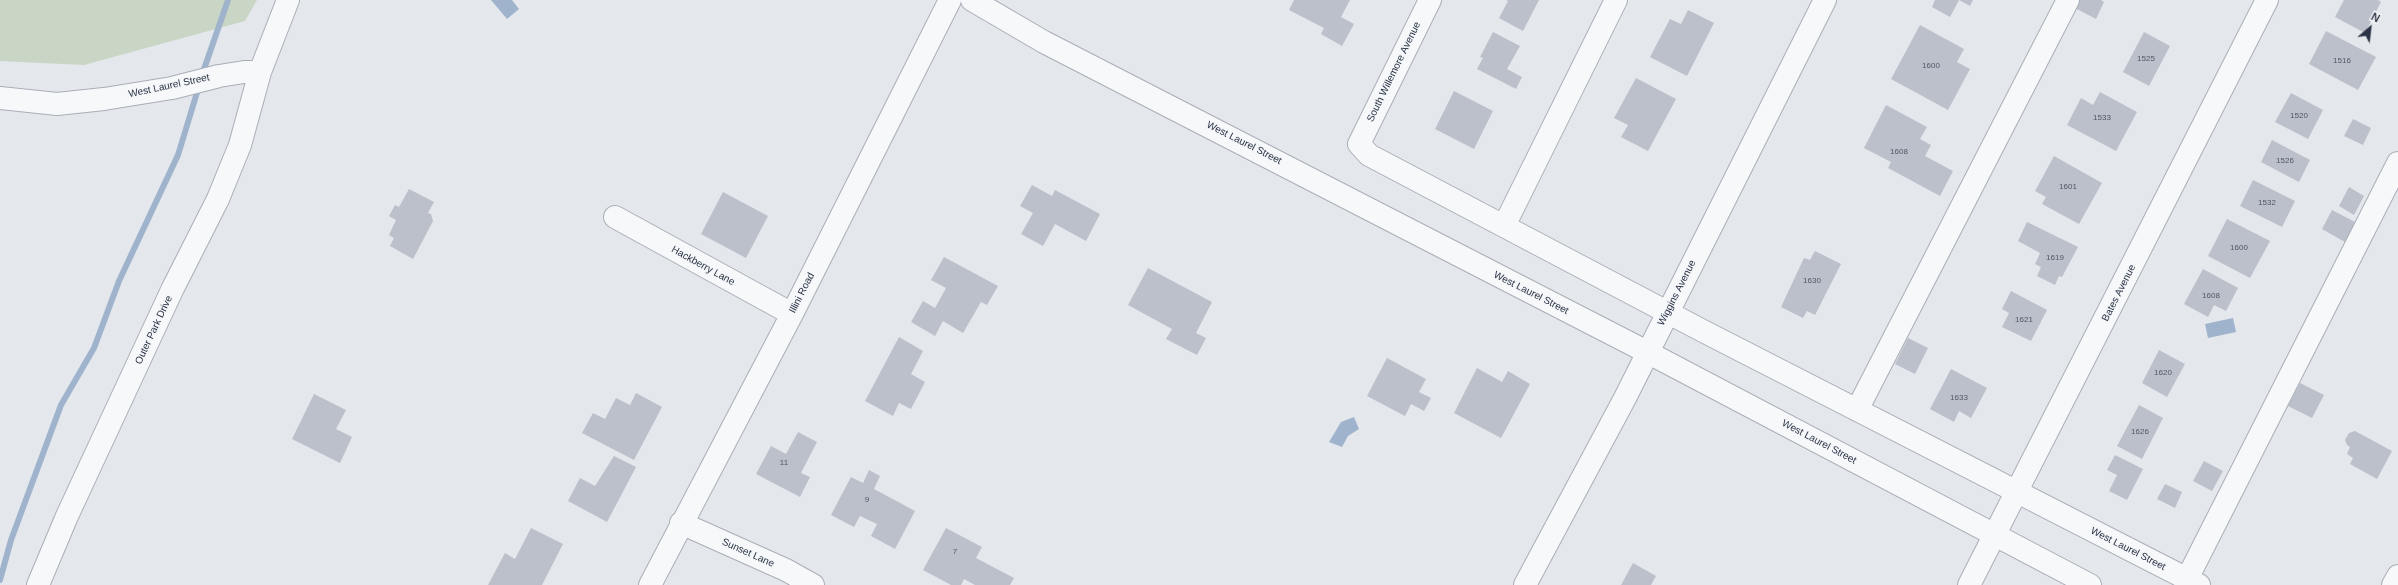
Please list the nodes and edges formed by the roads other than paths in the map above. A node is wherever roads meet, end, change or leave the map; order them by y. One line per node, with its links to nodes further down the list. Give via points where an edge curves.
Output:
1 (288, 0): 9 (street)
2 (950, 0): 16 (street, Illini Road)
3 (972, 0): 17 (street, West Laurel Street, via 1044,42)
4 (1430, 0): 11 (street, South Willemore Avenue)
5 (1616, 0): 14 (street)
6 (1825, 0): 15 (street, Wiggins Avenue)
7 (2068, 0): 18 (street)
8 (2267, 0): 19 (street, Bates Avenue)
9 (260, 72): 10 (street, West Laurel Street, via 212,77 172,88 104,100 57,104); 24 (street, Outer Park Drive, via 240,145 218,199 172,290 67,516)
10 (0, 98)
11 (1359, 144): 14 (street, West Laurel Street, via 1369,155)
12 (2398, 163): 23 (street)
13 (614, 217): 16 (street, Hackberry Lane)
14 (1504, 226): 15 (street, West Laurel Street)
15 (1667, 312): 17 (street, Wiggins Avenue); 18 (street, West Laurel Street)
16 (792, 314): 20 (street, Illini Road)
17 (1647, 352): 21 (street, West Laurel Street); 27 (street, Wiggins Avenue)
18 (1857, 410): 19 (street, West Laurel Street)
19 (2017, 493): 21 (street, Bates Avenue); 23 (street, West Laurel Street)
20 (682, 523): 25 (street, Illini Road); 26 (street, Sunset Lane, via 786,570)
21 (1996, 535): 28 (street, Bates Avenue); 29 (street, West Laurel Street)
22 (2398, 576): 30 (street)
23 (2193, 582)
24 (38, 585)
25 (650, 585)
26 (813, 585)
27 (1525, 585)
28 (1969, 585)
29 (2090, 585)
30 (2393, 585)

